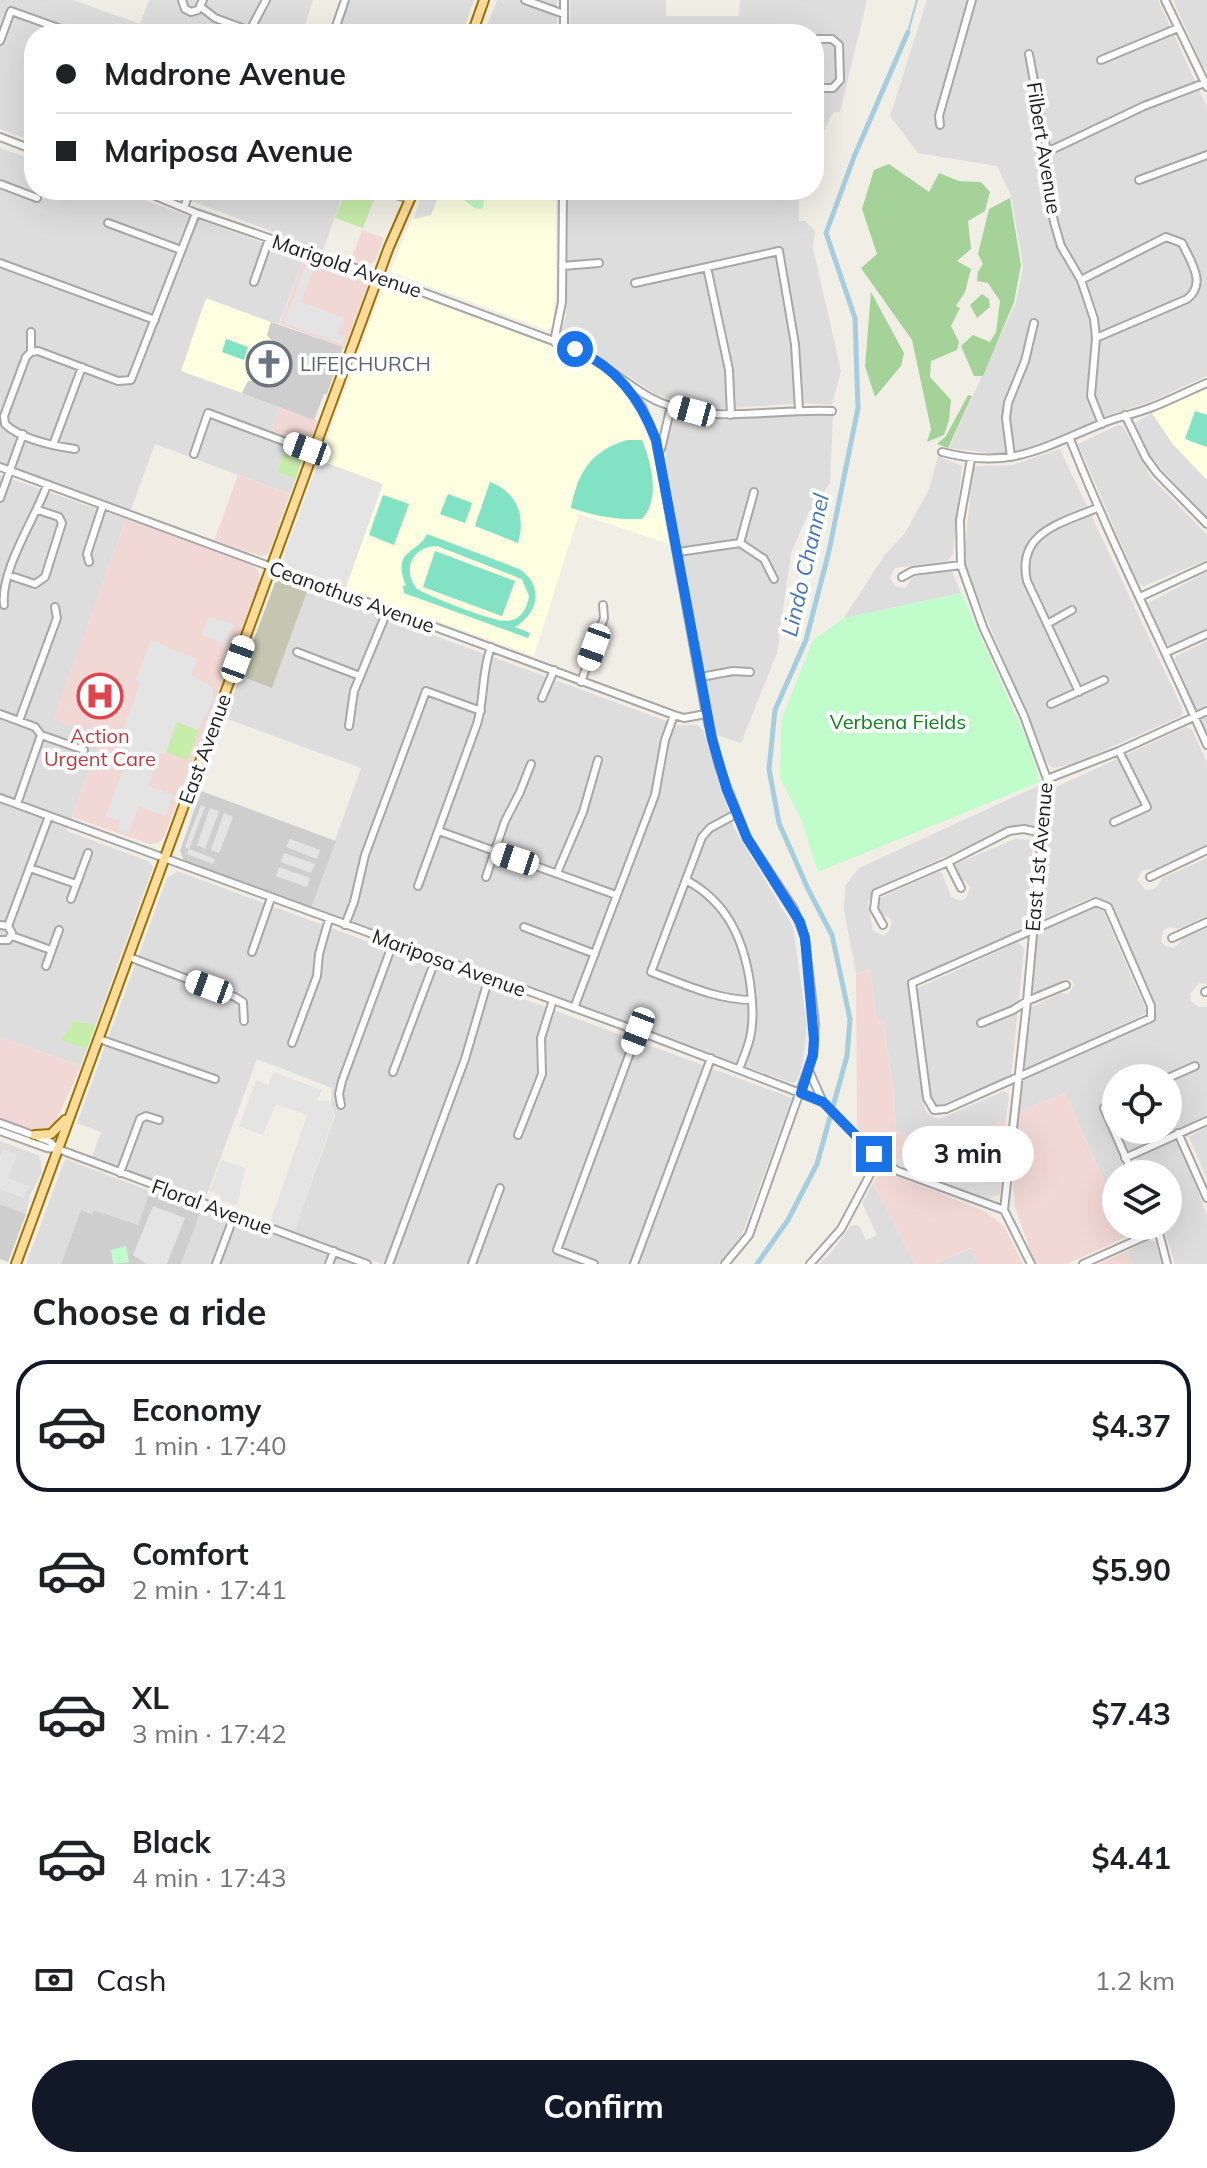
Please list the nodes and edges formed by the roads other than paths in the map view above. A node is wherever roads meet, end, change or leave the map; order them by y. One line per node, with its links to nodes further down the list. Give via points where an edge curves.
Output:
1 (182, 0): 9 (street, via 188,11)
2 (266, 0): 13 (street)
3 (345, 0): 14 (street)
4 (484, 0): 15 (main road)
5 (525, 0): 10 (street)
6 (564, 0): 10 (street)
7 (972, 0): 24 (street)
8 (1165, 0): 17 (street)
9 (202, 3): 12 (street)
10 (564, 14): 16 (street)
11 (43, 24): 19 (street, via 11,11)
12 (229, 24)
13 (254, 24)
14 (337, 24)
15 (476, 24)
16 (564, 24)
17 (1178, 28): 21 (street); 22 (street)
18 (824, 39): 23 (street, via 839,45 840,80 833,88)
19 (0, 41)
20 (1029, 54): 27 (street, Filbert Avenue)
21 (1101, 60)
22 (1206, 84): 27 (street, via 1144,106)
23 (824, 88)
24 (940, 125)
25 (0, 137): 26 (street)
26 (24, 146)
27 (1047, 152): 46 (street, Filbert Avenue, via 1054,222)
28 (1207, 155): 29 (street)
29 (1139, 180)
30 (0, 184): 31 (street)
31 (24, 193)
32 (165, 200): 36 (street, Marigold Avenue)
33 (187, 200): 36 (street)
34 (410, 200): 45 (main road, East Avenue)
35 (563, 200): 43 (street)
36 (184, 208): 37 (street, Marigold Avenue)
37 (196, 213): 39 (street, Marigold Avenue); 40 (street)
38 (108, 223): 40 (street)
39 (269, 239): 45 (street, Marigold Avenue); 47 (street)
40 (181, 250): 49 (street)
41 (0, 263): 49 (street)
42 (599, 263): 43 (street)
43 (562, 266): 53 (street)
44 (707, 267): 48 (street); 59 (street, via 779,251 795,344); 61 (street, via 729,370)
45 (379, 276): 53 (street, Marigold Avenue); 69 (main road, East Avenue)
46 (1081, 280): 52 (street, Filbert Avenue); 52 (street, via 1166,237 1182,243 1199,279 1195,294 1187,299)
47 (254, 282)
48 (635, 283)
49 (155, 320): 55 (street, via 127,382)
50 (1034, 323): 72 (street, via 1025,361 1010,391 1006,418)
51 (31, 332): 54 (street)
52 (1096, 338): 63 (street, Filbert Avenue, via 1091,396)
53 (554, 342): 56 (street, Marigold Avenue, via 590,356)
54 (31, 352): 55 (street); 64 (street)
55 (82, 367): 67 (street)
56 (620, 378): 58 (street); 74 (street, via 642,407)
57 (1207, 383): 62 (street)
58 (671, 406): 61 (street); 74 (street)
59 (799, 409): 60 (street); 61 (street)
60 (832, 411)
61 (731, 415)
62 (1125, 415): 63 (street); 83 (street, via 1157,473)
63 (1102, 424): 66 (street)
64 (2, 425): 65 (street)
65 (23, 434): 67 (street); 76 (street)
66 (1070, 439): 72 (street); 81 (street)
67 (53, 445): 68 (street)
68 (75, 449)
69 (313, 452): 71 (street, via 208,413); 89 (main road, East Avenue)
70 (942, 452): 73 (street)
71 (194, 454)
72 (1011, 457): 73 (street)
73 (971, 459): 87 (street, East 1st Avenue, via 960,520)
74 (661, 460): 85 (street)
75 (0, 467): 76 (street, Ceanothus Avenue)
76 (10, 471): 77 (street, Ceanothus Avenue); 79 (street)
77 (47, 485): 80 (street, Ceanothus Avenue); 82 (street)
78 (754, 492): 84 (street)
79 (0, 498)
80 (103, 505): 86 (street); 89 (street, Ceanothus Avenue)
81 (1097, 508): 93 (street); 99 (street, via 1044,532 1026,554 1027,581)
82 (38, 510): 90 (street); 90 (street, via 62,523 45,577 35,584)
83 (1207, 524)
84 (740, 543): 85 (street); 92 (street, via 764,559)
85 (678, 552): 107 (street)
86 (89, 562)
87 (961, 565): 91 (street); 127 (street, East 1st Avenue)
88 (1207, 566): 93 (street)
89 (271, 567): 97 (street, Ceanothus Avenue); 138 (main road, East Avenue)
90 (8, 575): 94 (street)
91 (902, 577)
92 (774, 579)
93 (1140, 597): 103 (street)
94 (4, 605)
95 (603, 605): 109 (street, via 604,618)
96 (55, 607): 119 (street, via 57,618)
97 (388, 609): 101 (street, Ceanothus Avenue); 106 (street)
98 (1072, 610): 99 (street)
99 (1047, 624): 110 (street)
100 (1207, 634): 103 (street)
101 (491, 647): 104 (street, Ceanothus Avenue); 113 (street, via 483,672)
102 (297, 652): 106 (street)
103 (1167, 652): 118 (street)
104 (554, 670): 109 (street, Ceanothus Avenue); 111 (street)
105 (750, 672): 107 (street)
106 (360, 676): 120 (street)
107 (701, 677): 116 (street)
108 (1104, 680): 110 (street)
109 (581, 682): 117 (street, Ceanothus Avenue)
110 (1079, 692): 112 (street)
111 (542, 698)
112 (1051, 704)
113 (481, 711): 133 (street); 154 (street, via 426,691)
114 (1207, 711): 118 (street)
115 (0, 714): 119 (street)
116 (706, 714): 117 (street, Ceanothus Avenue); 130 (street)
117 (674, 715): 148 (street, via 655,795)
118 (1194, 716): 122 (street); 124 (street)
119 (19, 721): 121 (street)
120 (349, 726)
121 (41, 735): 123 (street); 129 (street)
122 (1207, 745)
123 (84, 750)
124 (1119, 751): 127 (street); 132 (street, via 1147,807)
125 (598, 760): 141 (street)
126 (531, 764): 136 (street)
127 (1047, 779): 134 (street, East 1st Avenue)
128 (0, 798): 129 (street, Mariposa Avenue)
129 (17, 804): 131 (street, Mariposa Avenue)
130 (736, 814): 144 (street, via 702,837); 182 (street, via 760,861 794,909 805,938 815,1024)
131 (49, 816): 138 (street, Mariposa Avenue); 140 (street)
132 (1114, 822)
133 (439, 831): 136 (street); 146 (street)
134 (1042, 833): 139 (street, via 1009,831); 158 (street, East 1st Avenue)
135 (1207, 850): 143 (street)
136 (494, 852): 141 (street); 142 (street)
137 (88, 853): 145 (street)
138 (164, 859): 149 (street, Mariposa Avenue); 166 (main road, East Avenue)
139 (948, 862): 147 (street); 155 (street, via 876,893 874,909)
140 (30, 868): 145 (street); 153 (street)
141 (557, 873): 148 (street)
142 (486, 877)
143 (1150, 877)
144 (686, 880): 172 (street, via 711,897 732,922 746,957); 172 (street, via 651,972 714,995)
145 (76, 884): 150 (street)
146 (418, 886)
147 (961, 888)
148 (616, 895): 165 (street)
149 (271, 898): 151 (street, Mariposa Avenue); 164 (street)
150 (71, 899)
151 (329, 919): 154 (street, Mariposa Avenue); 179 (street, via 317,976)
152 (1207, 922): 160 (street)
153 (4, 925): 159 (street)
154 (345, 925): 162 (street, Mariposa Avenue)
155 (883, 925)
156 (524, 927): 165 (street)
157 (59, 930): 163 (street)
158 (1033, 931): 173 (street, East 1st Avenue); 186 (street, via 1089,904 1103,903 1152,1012 1143,1023); 186 (street, via 912,983 927,1098 934,1110)
159 (12, 936): 161 (street); 163 (street)
160 (1172, 938)
161 (0, 940)
162 (393, 943): 167 (street, Mariposa Avenue); 190 (street, via 342,1081)
163 (51, 950): 168 (street)
164 (252, 952)
165 (595, 954): 174 (street)
166 (129, 957): 175 (street, via 239,999); 178 (main road, East Avenue)
167 (436, 958): 169 (street, Mariposa Avenue); 184 (street)
168 (46, 966)
169 (489, 977): 171 (street, Mariposa Avenue); 217 (street)
170 (1066, 985): 173 (street)
171 (553, 1000): 174 (street, Mariposa Avenue); 198 (street, via 541,1038 542,1074)
172 (752, 1000): 183 (street, via 751,1035)
173 (1027, 1001): 176 (street); 186 (street, East 1st Avenue)
174 (574, 1008): 177 (street, Mariposa Avenue)
175 (244, 1021)
176 (981, 1023)
177 (638, 1031): 180 (street, Mariposa Avenue); 219 (street, via 557,1250)
178 (99, 1039): 187 (street); 191 (main road, East Avenue)
179 (292, 1043)
180 (711, 1058): 183 (street, Mariposa Avenue); 220 (street)
181 (1195, 1066): 185 (street)
182 (809, 1068): 188 (street); 189 (street)
183 (739, 1069): 188 (street, Mariposa Avenue)
184 (393, 1072)
185 (1182, 1072)
186 (1019, 1077): 208 (street, East 1st Avenue)
187 (215, 1079)
188 (801, 1093): 189 (street, Mariposa Avenue); 221 (street, via 749,1235)
189 (823, 1102): 208 (street, Mariposa Avenue, via 878,1159 898,1171)
190 (341, 1105)
191 (71, 1113): 197 (main road, via 51,1134); 202 (main road, East Avenue)
192 (159, 1120): 205 (street, via 146,1116 138,1122)
193 (1207, 1121): 196 (street)
194 (0, 1123): 197 (street, Floral Avenue)
195 (0, 1131): 202 (street, Floral Avenue)
196 (1182, 1131)
197 (35, 1135): 202 (street, Floral Avenue)
198 (518, 1135)
199 (1182, 1142): 207 (street)
200 (1119, 1144): 203 (street)
201 (1155, 1144): 203 (street)
202 (58, 1149): 205 (street, Floral Avenue); 213 (main road, East Avenue)
203 (1125, 1158)
204 (874, 1167): 222 (street, via 841,1229)
205 (120, 1173): 209 (street, Floral Avenue)
206 (500, 1188): 218 (street)
207 (1207, 1198)
208 (1004, 1210): 223 (street)
209 (234, 1216): 212 (street, Floral Avenue); 214 (street)
210 (1133, 1240): 224 (street)
211 (1161, 1240): 225 (street)
212 (334, 1251): 215 (street); 216 (street, Floral Avenue)
213 (16, 1264)
214 (216, 1264)
215 (329, 1264)
216 (367, 1264)
217 (389, 1264)
218 (472, 1264)
219 (594, 1264)
220 (634, 1264)
221 (725, 1264)
222 (810, 1264)
223 (1031, 1264)
224 (1083, 1264)
225 (1167, 1264)

